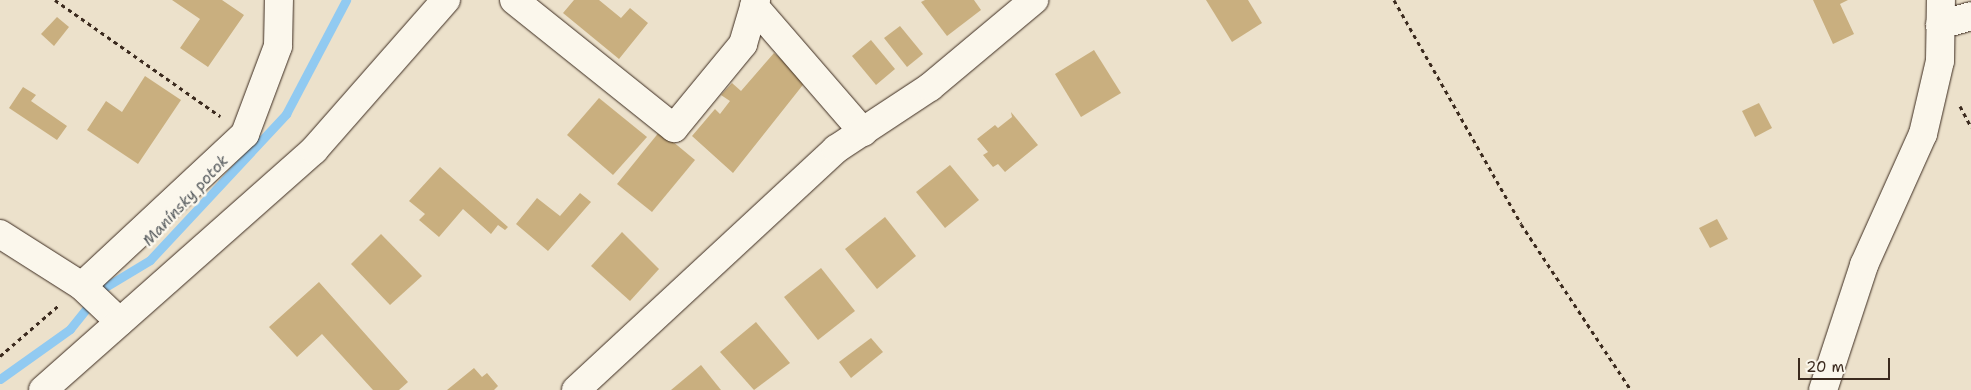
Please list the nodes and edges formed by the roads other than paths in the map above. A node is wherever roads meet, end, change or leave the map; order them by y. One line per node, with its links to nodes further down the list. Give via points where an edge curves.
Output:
1 (278, 0): 10 (street, via 278,46 244,134)
2 (446, 0): 11 (street, via 314,150)
3 (514, 0): 5 (street, via 674,128 743,44)
4 (1034, 0): 8 (street, via 930,87)
5 (755, 3): 8 (street)
6 (1940, 13): 7 (street); 14 (street, via 1940,61 1923,134 1864,265)
7 (1971, 16)
8 (863, 132): 13 (street, via 836,149)
9 (0, 234): 10 (street)
10 (82, 286): 11 (street)
11 (120, 322): 12 (street)
12 (43, 390)
13 (576, 390)
14 (1823, 390)

